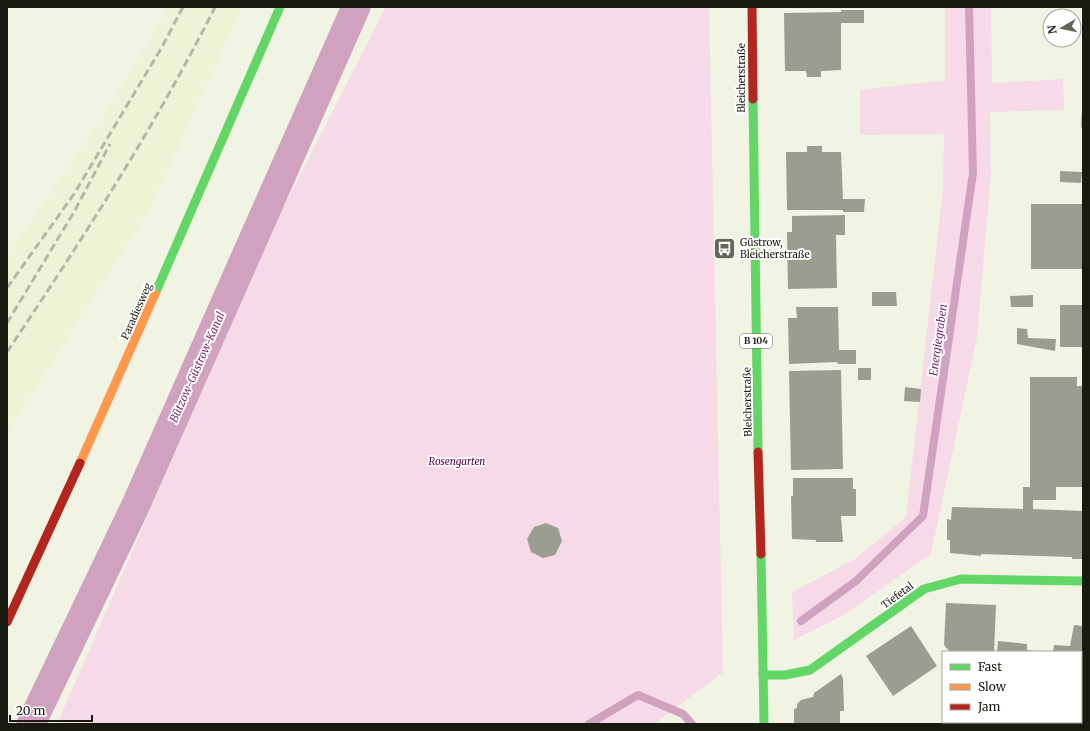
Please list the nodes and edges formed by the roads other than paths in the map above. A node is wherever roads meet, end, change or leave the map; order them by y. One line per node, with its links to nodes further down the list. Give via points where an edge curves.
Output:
1 (280, 7): 4 (street, Paradiesweg, via 133,345)
2 (752, 7): 5 (street, Bleicherstraße / B 104)
3 (1083, 581): 5 (street, Tiefetal, via 961,579 924,589 810,670 786,675)
4 (7, 622)
5 (763, 675): 6 (street, Bleicherstraße / B 104)
6 (764, 724)

